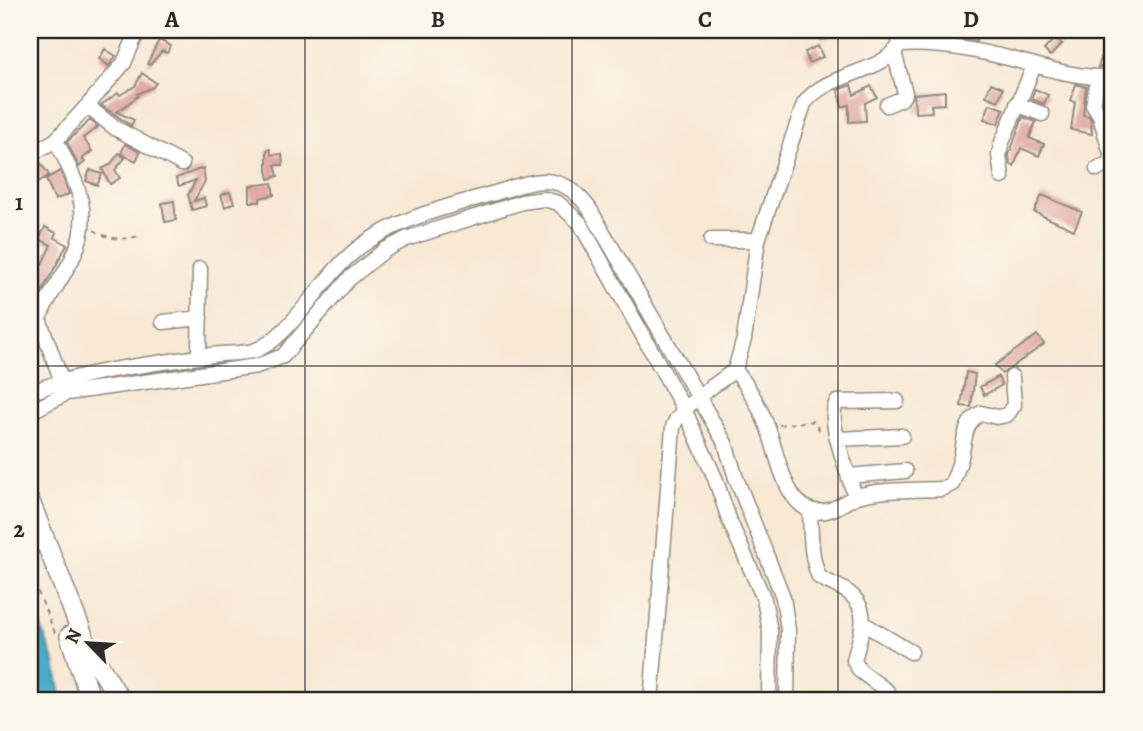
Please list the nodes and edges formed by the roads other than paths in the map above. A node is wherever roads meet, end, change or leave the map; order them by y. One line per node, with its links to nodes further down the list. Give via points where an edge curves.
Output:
1 (138, 30): 10 (street, via 124,63)
2 (1107, 30): 3 (street)
3 (1113, 31)
4 (897, 42): 5 (street, via 981,52); 9 (street, via 905,93); 18 (street, via 876,63 809,97 796,122)
5 (1034, 66): 6 (street); 8 (street)
6 (1098, 77): 7 (street); 15 (street, via 1093,105 1112,158)
7 (1113, 77)
8 (1017, 104): 11 (street); 16 (street, via 999,155)
9 (887, 105)
10 (87, 106): 12 (street); 14 (street, via 115,128)
11 (1042, 114)
12 (56, 140): 13 (street); 25 (street, via 79,190 83,220 74,256 39,319)
13 (30, 155)
14 (182, 164)
15 (1097, 169)
16 (1002, 177)
17 (711, 240): 18 (street)
18 (758, 240): 23 (street)
19 (200, 269): 20 (street)
20 (200, 318): 21 (street); 22 (street)
21 (163, 322)
22 (199, 357): 25 (street); 27 (street, via 253,351 276,338 336,268 370,239 443,208 547,181 576,192 589,208)
23 (735, 370): 27 (street); 37 (street, via 749,386 768,427 790,492)
24 (1013, 377): 35 (street, via 1014,405 1007,415 981,413 972,418 952,484 942,489)
25 (64, 387): 26 (street); 29 (street, via 257,366 283,356 349,279 385,250 458,221 544,199 558,203 580,223); 30 (street)
26 (30, 393)
27 (698, 398): 29 (street); 46 (street, via 725,443 783,597 788,630)
28 (897, 401): 32 (street, via 837,402 833,412)
29 (685, 411): 44 (street, via 673,427); 45 (street, via 764,599 770,631)
30 (30, 412)
31 (902, 436): 32 (street)
32 (837, 439): 34 (street)
33 (905, 471): 34 (street)
34 (849, 476): 35 (street)
35 (855, 497): 37 (street, via 826,511)
36 (30, 502): 43 (highway, via 88,648)
37 (810, 510): 39 (street, via 819,577 849,593)
38 (31, 542): 42 (highway, via 78,654)
39 (864, 624): 40 (street); 41 (street, via 854,661)
40 (911, 652)
41 (887, 691)
42 (91, 701)
43 (121, 701)
44 (651, 701)
45 (769, 701)
46 (787, 701)

